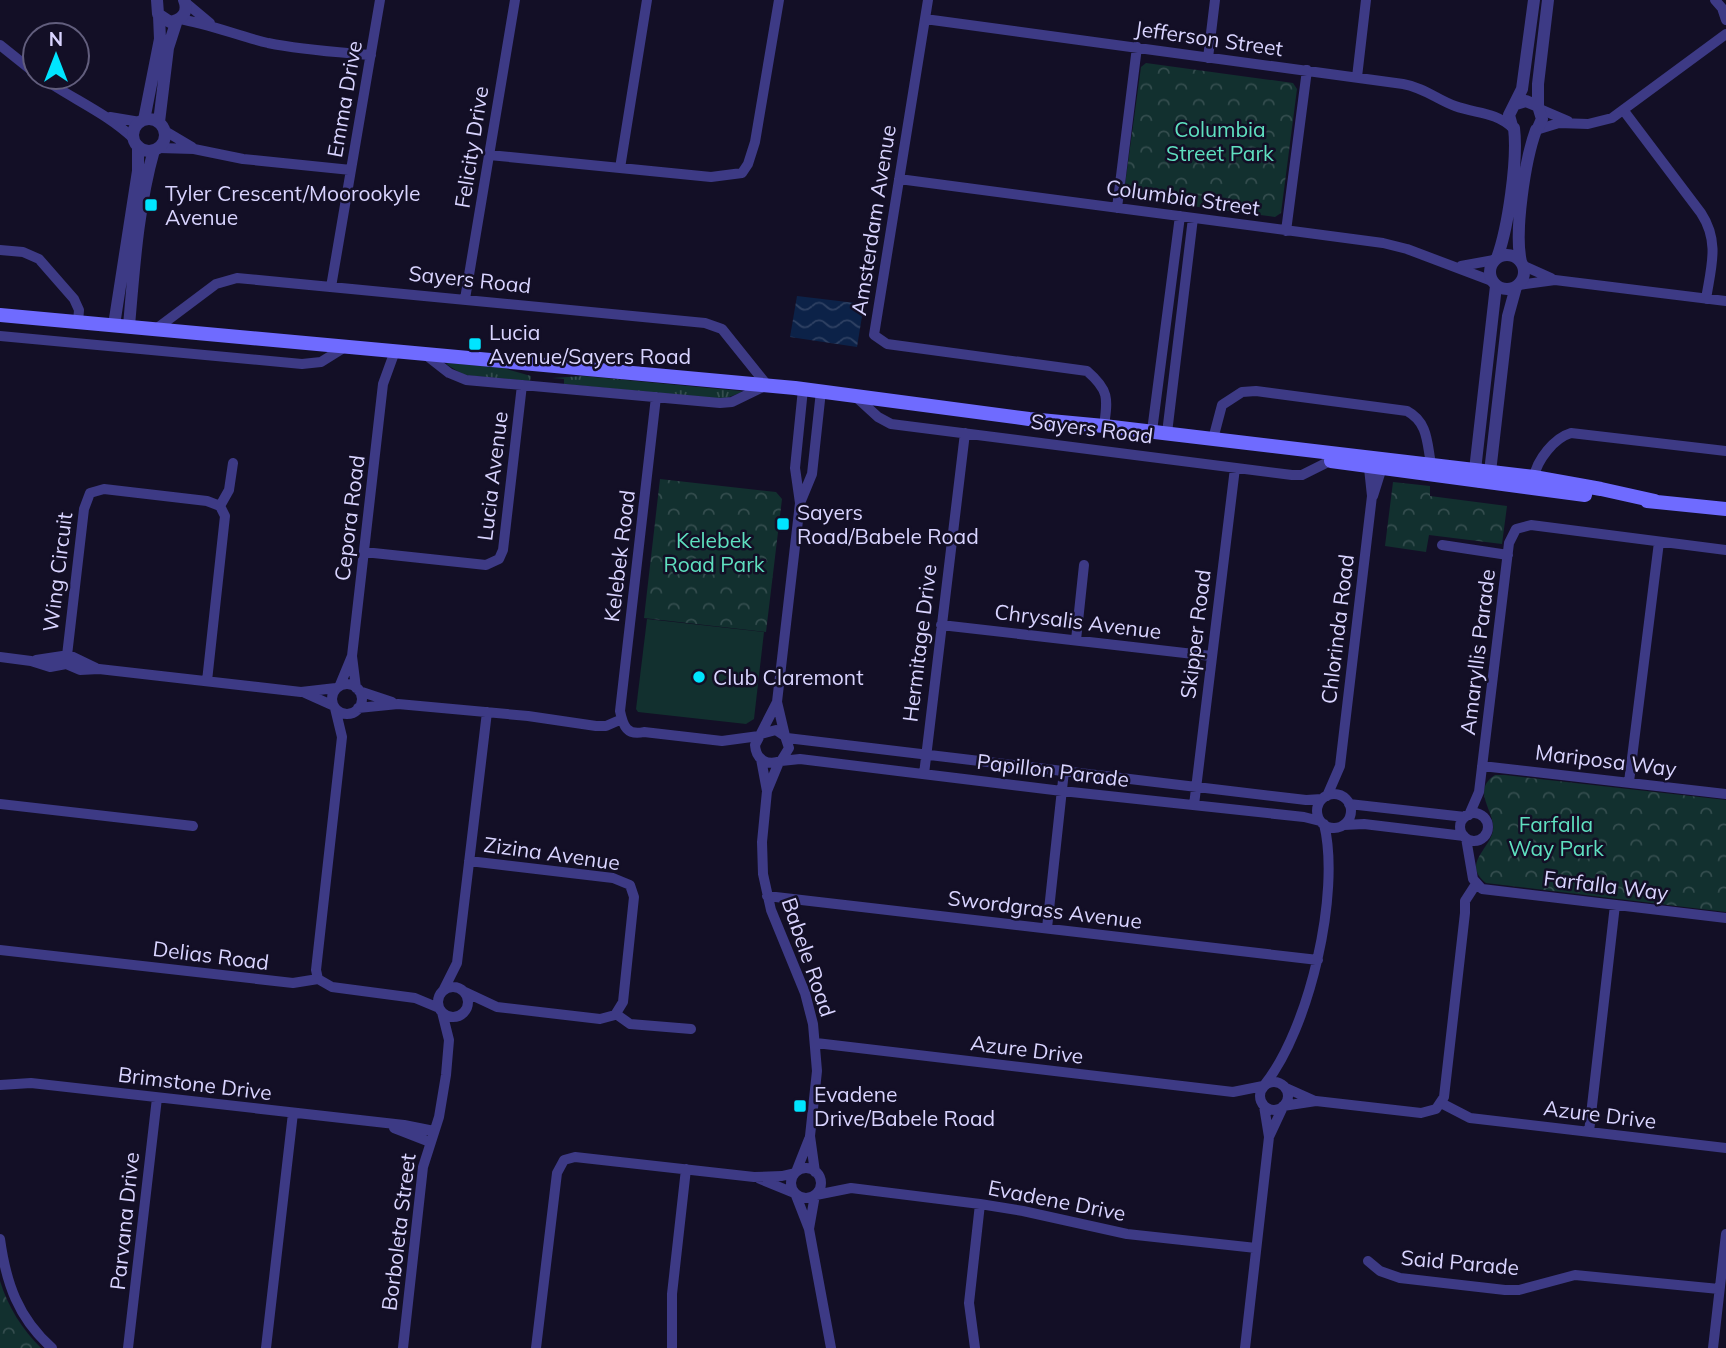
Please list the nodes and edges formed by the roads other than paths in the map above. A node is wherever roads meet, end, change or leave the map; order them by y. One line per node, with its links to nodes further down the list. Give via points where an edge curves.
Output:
1 (380, 0): 20 (street, Emma Drive)
2 (515, 0): 39 (street, Felicity Drive)
3 (647, 0): 40 (street)
4 (779, 0): 40 (street, via 755,142 742,173 711,177)
5 (928, 0): 13 (street, Amsterdam Avenue)
6 (1215, 0): 21 (street)
7 (1366, 0): 24 (street)
8 (1534, 0): 26 (street, via 1524,78)
9 (1548, 0): 27 (street)
10 (1715, 0): 15 (street)
11 (185, 1): 14 (street, via 184,14); 16 (street)
12 (155, 6): 14 (street, via 166,21); 31 (street, via 160,39)
13 (925, 19): 19 (street, Jefferson Street); 42 (street, Amsterdam Avenue)
14 (178, 20): 16 (street); 33 (street, via 168,48)
15 (1726, 20)
16 (212, 25): 20 (street, via 276,44)
17 (1726, 34): 29 (street)
18 (0, 45): 22 (street)
19 (1137, 47): 21 (street, Jefferson Street); 43 (street)
20 (371, 55): 41 (street, Emma Drive)
21 (1208, 58): 23 (street, Jefferson Street)
22 (21, 62)
23 (1307, 71): 24 (street, Jefferson Street); 46 (street)
24 (1357, 78): 28 (street, Jefferson Street, via 1413,86 1459,107)
25 (62, 91): 30 (street)
26 (1515, 105): 27 (street, via 1526,101); 28 (street, Jefferson Street); 34 (street, via 1509,115)
27 (1539, 108): 32 (street); 35 (street, via 1542,119)
28 (1483, 111): 34 (street, Jefferson Street)
29 (1624, 111): 32 (street, via 1596,123); 56 (street, via 1711,231 1714,246)
30 (107, 117): 31 (street); 36 (street)
31 (142, 121): 33 (street, via 152,119); 36 (street, via 135,128)
32 (1571, 122): 35 (street)
33 (162, 126): 37 (street, via 164,142); 38 (street)
34 (1513, 127): 35 (street, via 1522,133); 48 (street, via 1506,220)
35 (1536, 129): 49 (street, via 1518,234)
36 (136, 143): 37 (street, via 145,150); 60 (street, via 138,172)
37 (157, 149): 38 (street); 60 (street, via 148,175)
38 (194, 149): 41 (street)
39 (489, 155): 40 (street); 55 (street, Felicity Drive)
40 (620, 168)
41 (351, 170): 53 (street, Emma Drive)
42 (899, 179): 43 (street, Columbia Street); 72 (street, Amsterdam Avenue, via 874,330 877,339 1087,371 1105,390)
43 (1117, 208): 44 (street, Columbia Street)
44 (1180, 216): 45 (street, Columbia Street); 73 (street)
45 (1193, 218): 46 (street, Columbia Street); 75 (street)
46 (1286, 231): 50 (street, Columbia Street, via 1395,245)
47 (0, 250): 59 (street, via 39,259 74,299)
48 (1496, 259): 49 (street, via 1507,255); 50 (street, Columbia Street); 52 (street, via 1490,270)
49 (1521, 263): 51 (street); 54 (street, via 1524,275)
50 (1458, 267): 52 (street, Columbia Street)
51 (1555, 280): 54 (street); 56 (street)
52 (1494, 283): 54 (street, via 1506,290); 84 (street)
53 (331, 286): 55 (street, Sayers Road); 61 (street, Sayers Road, via 223,280)
54 (1518, 286): 84 (street, via 1508,316)
55 (465, 299): 67 (street, Sayers Road, via 713,324 728,335)
56 (1706, 299): 57 (street)
57 (1726, 301)
58 (0, 314): 59 (main road, Sayers Road)
59 (78, 322): 60 (main road, Sayers Road)
60 (122, 325): 61 (main road, Sayers Road)
61 (156, 329): 63 (main road, Sayers Road)
62 (0, 337): 63 (street, via 302,364 321,362)
63 (345, 347): 64 (main road, Sayers Road)
64 (387, 351): 65 (main road, Sayers Road); 92 (street, Cepora Road)
65 (425, 355): 66 (street, Sayers Road, via 461,379); 67 (main road, Sayers Road)
66 (522, 385): 71 (street, Sayers Road); 92 (street, Lucia Avenue, via 499,559 486,565)
67 (767, 386): 68 (main road, Sayers Road); 71 (street, Sayers Road, via 726,403)
68 (803, 389): 69 (main road, Sayers Road); 86 (street, via 795,468)
69 (821, 391): 70 (main road, Sayers Road); 86 (street, via 812,474)
70 (855, 396): 72 (main road, Sayers Road); 74 (street, Sayers Road, via 885,422)
71 (656, 397): 110 (street, Kelebek Road)
72 (1104, 426): 73 (main road, Sayers Road)
73 (1152, 431): 75 (main road, Sayers Road)
74 (965, 433): 83 (street, Sayers Road); 95 (street, Hermitage Drive)
75 (1167, 433): 76 (main road, Sayers Road)
76 (1213, 439): 77 (main road, Sayers Road); 82 (street, via 1222,405 1242,392 1256,391 1407,411 1423,426)
77 (1285, 449): 79 (main road, Sayers Road); 81 (main road, Sayers Road)
78 (1726, 451): 85 (street, via 1571,433 1559,439 1539,463)
79 (1330, 461): 81 (main road, Sayers Road); 83 (street, Sayers Road, via 1297,475)
80 (233, 463): 87 (street, via 229,490)
81 (1376, 463): 82 (main road, Sayers Road); 84 (main road, Sayers Road); 118 (street, Chlorinda Road)
82 (1432, 464): 84 (main road, Sayers Road)
83 (1235, 468): 98 (street, Skipper Road)
84 (1482, 474): 85 (main road, Sayers Road)
85 (1533, 483): 88 (main road, Sayers Road)
86 (800, 503): 105 (street)
87 (220, 506): 100 (street, Wing Circuit, via 104,489 90,493 84,509); 101 (street, via 225,523)
88 (1726, 509)
89 (1659, 542): 91 (street); 93 (street, Amaryllis Parade, via 1526,526 1512,535); 122 (street)
90 (1442, 545): 93 (street)
91 (1726, 550)
92 (364, 552): 97 (street, Cepora Road)
93 (1508, 555): 119 (street, Amaryllis Parade)
94 (1084, 565): 96 (street)
95 (941, 625): 96 (street, Chrysalis Avenue); 115 (street, Hermitage Drive)
96 (1076, 640): 98 (street, Chrysalis Avenue)
97 (352, 656): 102 (street, Cepora Road); 103 (street, Cepora Road)
98 (1211, 656): 123 (street, Skipper Road)
99 (0, 657): 100 (street, via 50,667)
100 (66, 659): 101 (street, via 80,670)
101 (207, 681): 104 (street)
102 (338, 687): 103 (street, via 349,684); 104 (street); 107 (street, via 332,697)
103 (358, 689): 106 (street); 108 (street, via 361,699)
104 (301, 692): 107 (street)
105 (777, 702): 111 (street); 113 (street)
106 (398, 704): 108 (street); 109 (street)
107 (335, 707): 108 (street, via 344,713); 112 (street)
108 (356, 709): 112 (street)
109 (487, 712): 110 (street, via 596,726); 140 (street)
110 (622, 719): 114 (street, via 644,732)
111 (760, 735): 113 (street, via 776,730); 114 (street); 116 (street, via 755,745)
112 (342, 737): 150 (street)
113 (786, 737): 115 (street, Papillon Parade); 117 (street, via 789,748)
114 (722, 741): 116 (street)
115 (925, 754): 120 (street, Papillon Parade); 121 (street, Hermitage Drive)
116 (759, 757): 117 (street, via 771,763); 124 (street, Babele Road)
117 (780, 761): 121 (street, Papillon Parade, via 800,759); 124 (street, Babele Road)
118 (1340, 766): 128 (street, Chlorinda Road); 129 (street, Chlorinda Road)
119 (1482, 766): 122 (street, Mariposa Way); 126 (street, Amaryllis Parade)
120 (1064, 771): 123 (street, Papillon Parade); 125 (street)
121 (923, 774): 125 (street, Papillon Parade)
122 (1629, 782): 127 (street, Mariposa Way)
123 (1196, 786): 128 (street, Papillon Parade, via 1306,800); 131 (street, Skipper Road)
124 (767, 791): 143 (street, Babele Road, via 762,842)
125 (1062, 791): 131 (street, Papillon Parade); 146 (street)
126 (1479, 792): 132 (street, Amaryllis Parade); 133 (street, Amaryllis Parade)
127 (1726, 794)
128 (1325, 798): 129 (street, via 1336,795); 134 (street, via 1318,808)
129 (1347, 801): 132 (street); 136 (street, via 1350,818)
130 (0, 804): 135 (street)
131 (1194, 805): 134 (street, Papillon Parade)
132 (1467, 816): 133 (street); 137 (street, via 1461,824)
133 (1485, 818): 138 (street, via 1488,831)
134 (1322, 823): 136 (street); 139 (street)
135 (192, 826)
136 (1342, 826): 137 (street, via 1364,824); 139 (street)
137 (1465, 837): 138 (street); 141 (street)
138 (1483, 839): 141 (street)
139 (1329, 855): 148 (street)
140 (469, 861): 149 (street); 156 (street, Zizina Avenue, via 613,878 629,885 634,897)
141 (1471, 863): 142 (street, via 1471,874)
142 (1479, 886): 144 (street, Farfalla Way); 170 (street, via 1465,913)
143 (767, 896): 146 (street, Swordgrass Avenue); 160 (street, Babele Road, via 806,993)
144 (1615, 905): 145 (street, Farfalla Way); 172 (street)
145 (1726, 918)
146 (1047, 928): 148 (street, Swordgrass Avenue)
147 (0, 950): 150 (street, Delias Road, via 293,983)
148 (1318, 960): 161 (street)
149 (457, 963): 151 (street); 152 (street)
150 (318, 979): 153 (street, Delias Road, via 332,987)
151 (444, 990): 152 (street, via 453,987); 153 (street, Delias Road); 155 (street, via 438,998)
152 (464, 992): 154 (street); 157 (street, via 468,1002)
153 (415, 998): 155 (street, Delias Road)
154 (497, 1007): 156 (street, via 600,1019); 157 (street)
155 (440, 1010): 157 (street, via 452,1017); 159 (street, Borboleta Street)
156 (618, 1011): 158 (street, via 630,1024)
157 (461, 1014): 159 (street, Borboleta Street)
158 (691, 1029)
159 (449, 1040): 174 (street, Borboleta Street)
160 (816, 1044): 165 (street, Azure Drive); 173 (street, Babele Road)
161 (1284, 1055): 163 (street); 164 (street)
162 (0, 1085): 166 (street, Brimstone Drive, via 31,1083)
163 (1264, 1085): 164 (street, via 1275,1081); 165 (street, Azure Drive); 168 (street, via 1259,1094)
164 (1285, 1087): 167 (street); 169 (street, via 1288,1098)
165 (1233, 1092): 168 (street, Azure Drive)
166 (157, 1098): 171 (street, Brimstone Drive); 193 (street, Parvana Drive)
167 (1315, 1101): 169 (street); 170 (street, via 1421,1113)
168 (1263, 1105): 169 (street, via 1272,1110); 175 (street)
169 (1283, 1106): 175 (street)
170 (1439, 1106): 172 (street, Azure Drive, via 1470,1118)
171 (293, 1113): 174 (street, Brimstone Drive, via 404,1125); 194 (street)
172 (1589, 1132): 176 (street, Azure Drive)
173 (810, 1136): 178 (street, Babele Road); 179 (street, Babele Road)
174 (432, 1137): 195 (street, Borboleta Street, via 423,1167)
175 (1269, 1137): 188 (street)
176 (1726, 1148)
177 (685, 1169): 180 (street); 196 (street, via 575,1157 564,1160 557,1173); 197 (street, via 671,1293)
178 (795, 1173): 179 (street, via 804,1168); 180 (street); 182 (street, via 791,1181)
179 (817, 1174): 181 (street, Evadene Drive); 183 (street, via 821,1186)
180 (754, 1177): 182 (street)
181 (851, 1188): 183 (street, Evadene Drive); 184 (street, Evadene Drive)
182 (794, 1193): 183 (street, via 805,1199); 185 (street)
183 (816, 1195): 185 (street)
184 (980, 1204): 188 (street, Evadene Drive, via 1127,1234); 199 (street, via 969,1303)
185 (809, 1229): 198 (street)
186 (1726, 1234): 190 (street)
187 (0, 1239): 192 (street, via 13,1298)
188 (1256, 1248): 200 (street)
189 (1368, 1261): 190 (street, Said Parade, via 1400,1278 1505,1290 1575,1275)
190 (1720, 1289): 191 (street)
191 (1721, 1325): 201 (street)
192 (52, 1348)
193 (128, 1348)
194 (265, 1348)
195 (402, 1348)
196 (536, 1348)
197 (672, 1348)
198 (831, 1348)
199 (975, 1348)
200 (1245, 1348)
201 (1713, 1348)

